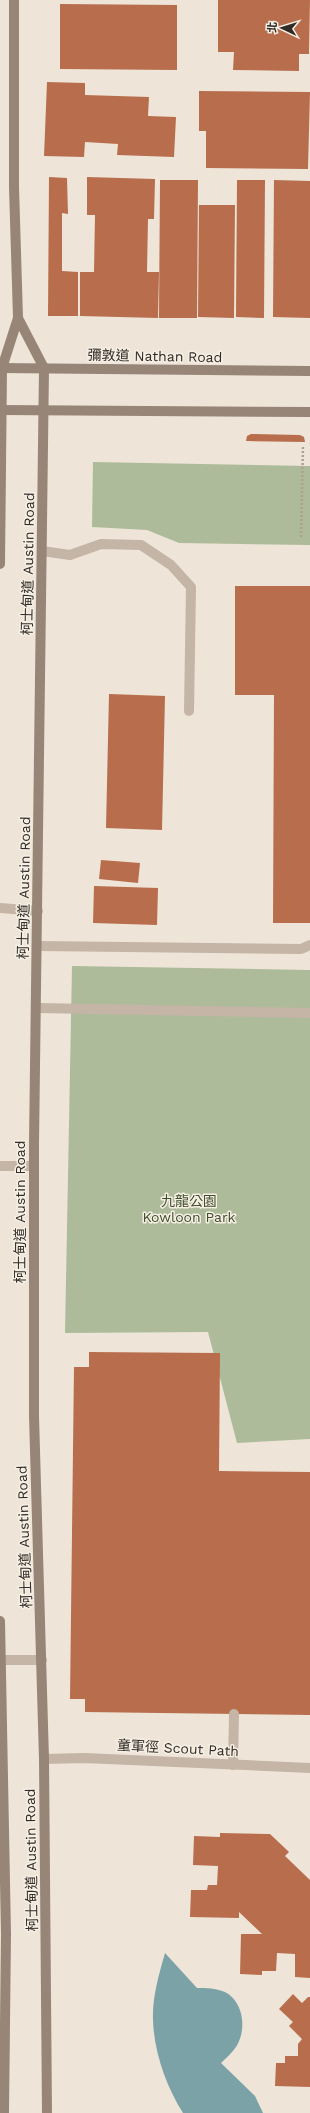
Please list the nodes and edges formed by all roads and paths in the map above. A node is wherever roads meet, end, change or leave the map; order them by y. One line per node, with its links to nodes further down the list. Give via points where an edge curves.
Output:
1 (14, 0): 2 (main road, 柯士甸道 Austin Road, via 14,187)
2 (18, 318): 3 (main road, 柯士甸道 Austin Road); 4 (main road, 柯士甸道 Austin Road)
3 (1, 368): 4 (main road, 彌敦道 Nathan Road); 6 (main road, 柯士甸道 Austin Road)
4 (44, 368): 5 (main road, 彌敦道 Nathan Road); 7 (main road, 柯士甸道 Austin Road)
5 (310, 371)
6 (1, 410): 7 (main road); 12 (main road, 柯士甸道 Austin Road)
7 (45, 410): 8 (main road); 11 (main road, 柯士甸道 Austin Road)
8 (310, 412)
9 (303, 446): 10 (path)
10 (301, 537)
11 (42, 551): 13 (street, via 70,555 101,544 141,545 171,565 191,587); 15 (main road, 柯士甸道 Austin Road)
12 (0, 564)
13 (189, 711)
14 (0, 908): 15 (street)
15 (38, 911): 16 (main road, 柯士甸道 Austin Road)
16 (37, 946): 17 (street, via 301,949); 18 (main road, 柯士甸道 Austin Road)
17 (310, 946)
18 (37, 1008): 19 (street); 21 (main road, 柯士甸道 Austin Road)
19 (310, 1013)
20 (0, 1166): 21 (street)
21 (34, 1166): 24 (main road, 柯士甸道 Austin Road, via 34,1416)
22 (0, 1621): 23 (main road, 柯士甸道 Austin Road)
23 (0, 1660): 24 (street); 29 (main road, 柯士甸道 Austin Road)
24 (42, 1660): 26 (main road, 柯士甸道 Austin Road)
25 (234, 1714): 27 (street)
26 (44, 1759): 27 (street, 童軍徑 Scout Path, via 84,1758); 31 (main road, 柯士甸道 Austin Road)
27 (233, 1765): 28 (street, 童軍徑 Scout Path)
28 (310, 1768)
29 (3, 1934): 30 (main road, 柯士甸道 Austin Road)
30 (4, 2113)
31 (47, 2113)

